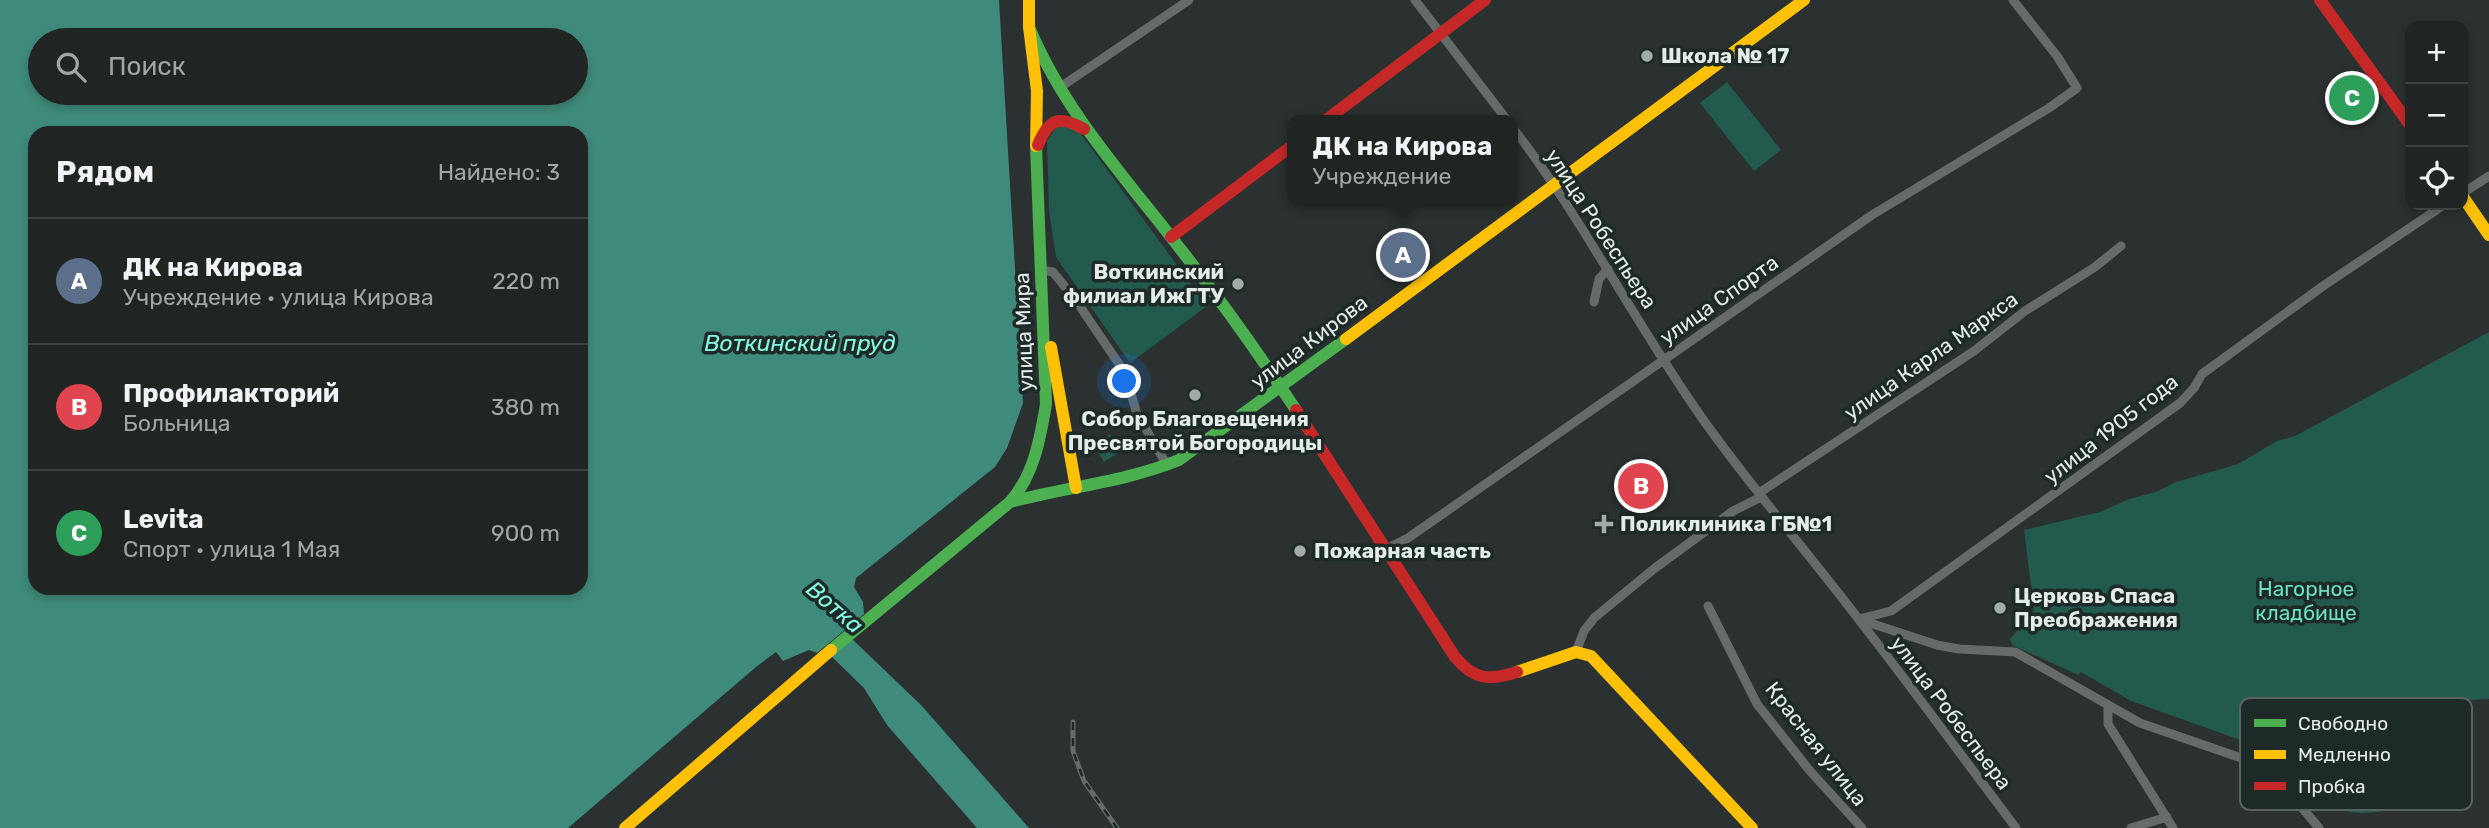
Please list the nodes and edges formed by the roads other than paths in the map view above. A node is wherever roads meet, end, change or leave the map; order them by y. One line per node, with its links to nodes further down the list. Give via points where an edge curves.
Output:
1 (1029, 0): 8 (main road, улица Мира)
2 (1189, 0): 10 (street)
3 (1415, 0): 9 (street)
4 (1485, 0): 9 (main road)
5 (1804, 0): 19 (main road, улица Кирова)
6 (2013, 0): 30 (street, улица Спорта, via 2077,88 1872,215)
7 (2320, 0): 13 (main road)
8 (1029, 27): 10 (main road, улица Мира); 17 (main road, улица Мира, via 1037,90)
9 (1440, 34): 11 (main road); 12 (street)
10 (1059, 88): 14 (main road, улица Мира)
11 (1332, 115)
12 (1503, 115)
13 (2405, 118)
14 (1088, 132): 17 (main road, via 1070,121 1054,121 1041,135); 24 (main road, улица Мира)
15 (1518, 135): 19 (street, улица Робеспьера)
16 (1287, 150): 24 (main road)
17 (1035, 152): 27 (main road, улица Мира)
18 (2489, 176): 20 (street)
19 (1553, 184): 26 (street, улица Робеспьера); 31 (main road, улица Кирова)
20 (2468, 191)
21 (2468, 203): 23 (main road)
22 (2437, 210): 38 (street, улица 1905 года, via 2202,374 2180,403 2021,520 1891,611)
23 (2489, 235)
24 (1171, 237): 31 (main road, улица Мира)
25 (2121, 246): 34 (street, улица Карла Маркса)
26 (1608, 269): 28 (street, via 1599,279); 30 (street, улица Робеспьера)
27 (1041, 270): 29 (main road, улица Мира); 32 (street, via 1053,272 1125,373 1137,414)
28 (1594, 302)
29 (1045, 309): 33 (main road); 35 (main road, улица Мира, via 1044,421 1030,471)
30 (1663, 359): 34 (street, улица Робеспьера); 36 (street, улица Спорта)
31 (1282, 387): 32 (main road, улица Кирова); 36 (main road, улица Мира)
32 (1167, 465): 33 (main road, улица Кирова)
33 (1076, 488): 35 (main road, улица Кирова)
34 (1760, 495): 38 (street, улица Робеспьера); 39 (street, улица Карла Маркса, via 1655,568 1594,618)
35 (1010, 502): 44 (main road)
36 (1386, 549): 39 (main road, улица Мира, via 1467,671 1503,676)
37 (1708, 606): 46 (street, Красная улица, via 1757,704)
38 (1859, 619): 40 (street, улица Робеспьера, via 1937,645 2015,652); 47 (street, улица Робеспьера)
39 (1576, 652): 45 (main road, via 1594,659)
40 (2108, 705): 41 (street, улица Робеспьера, via 2140,723); 43 (street, via 2108,724)
41 (2240, 756)
42 (2304, 810): 50 (street, улица Робеспьера)
43 (2167, 817): 48 (street); 49 (street)
44 (625, 828)
45 (1752, 828)
46 (1862, 828)
47 (2016, 828)
48 (2131, 828)
49 (2173, 828)
50 (2319, 828)

